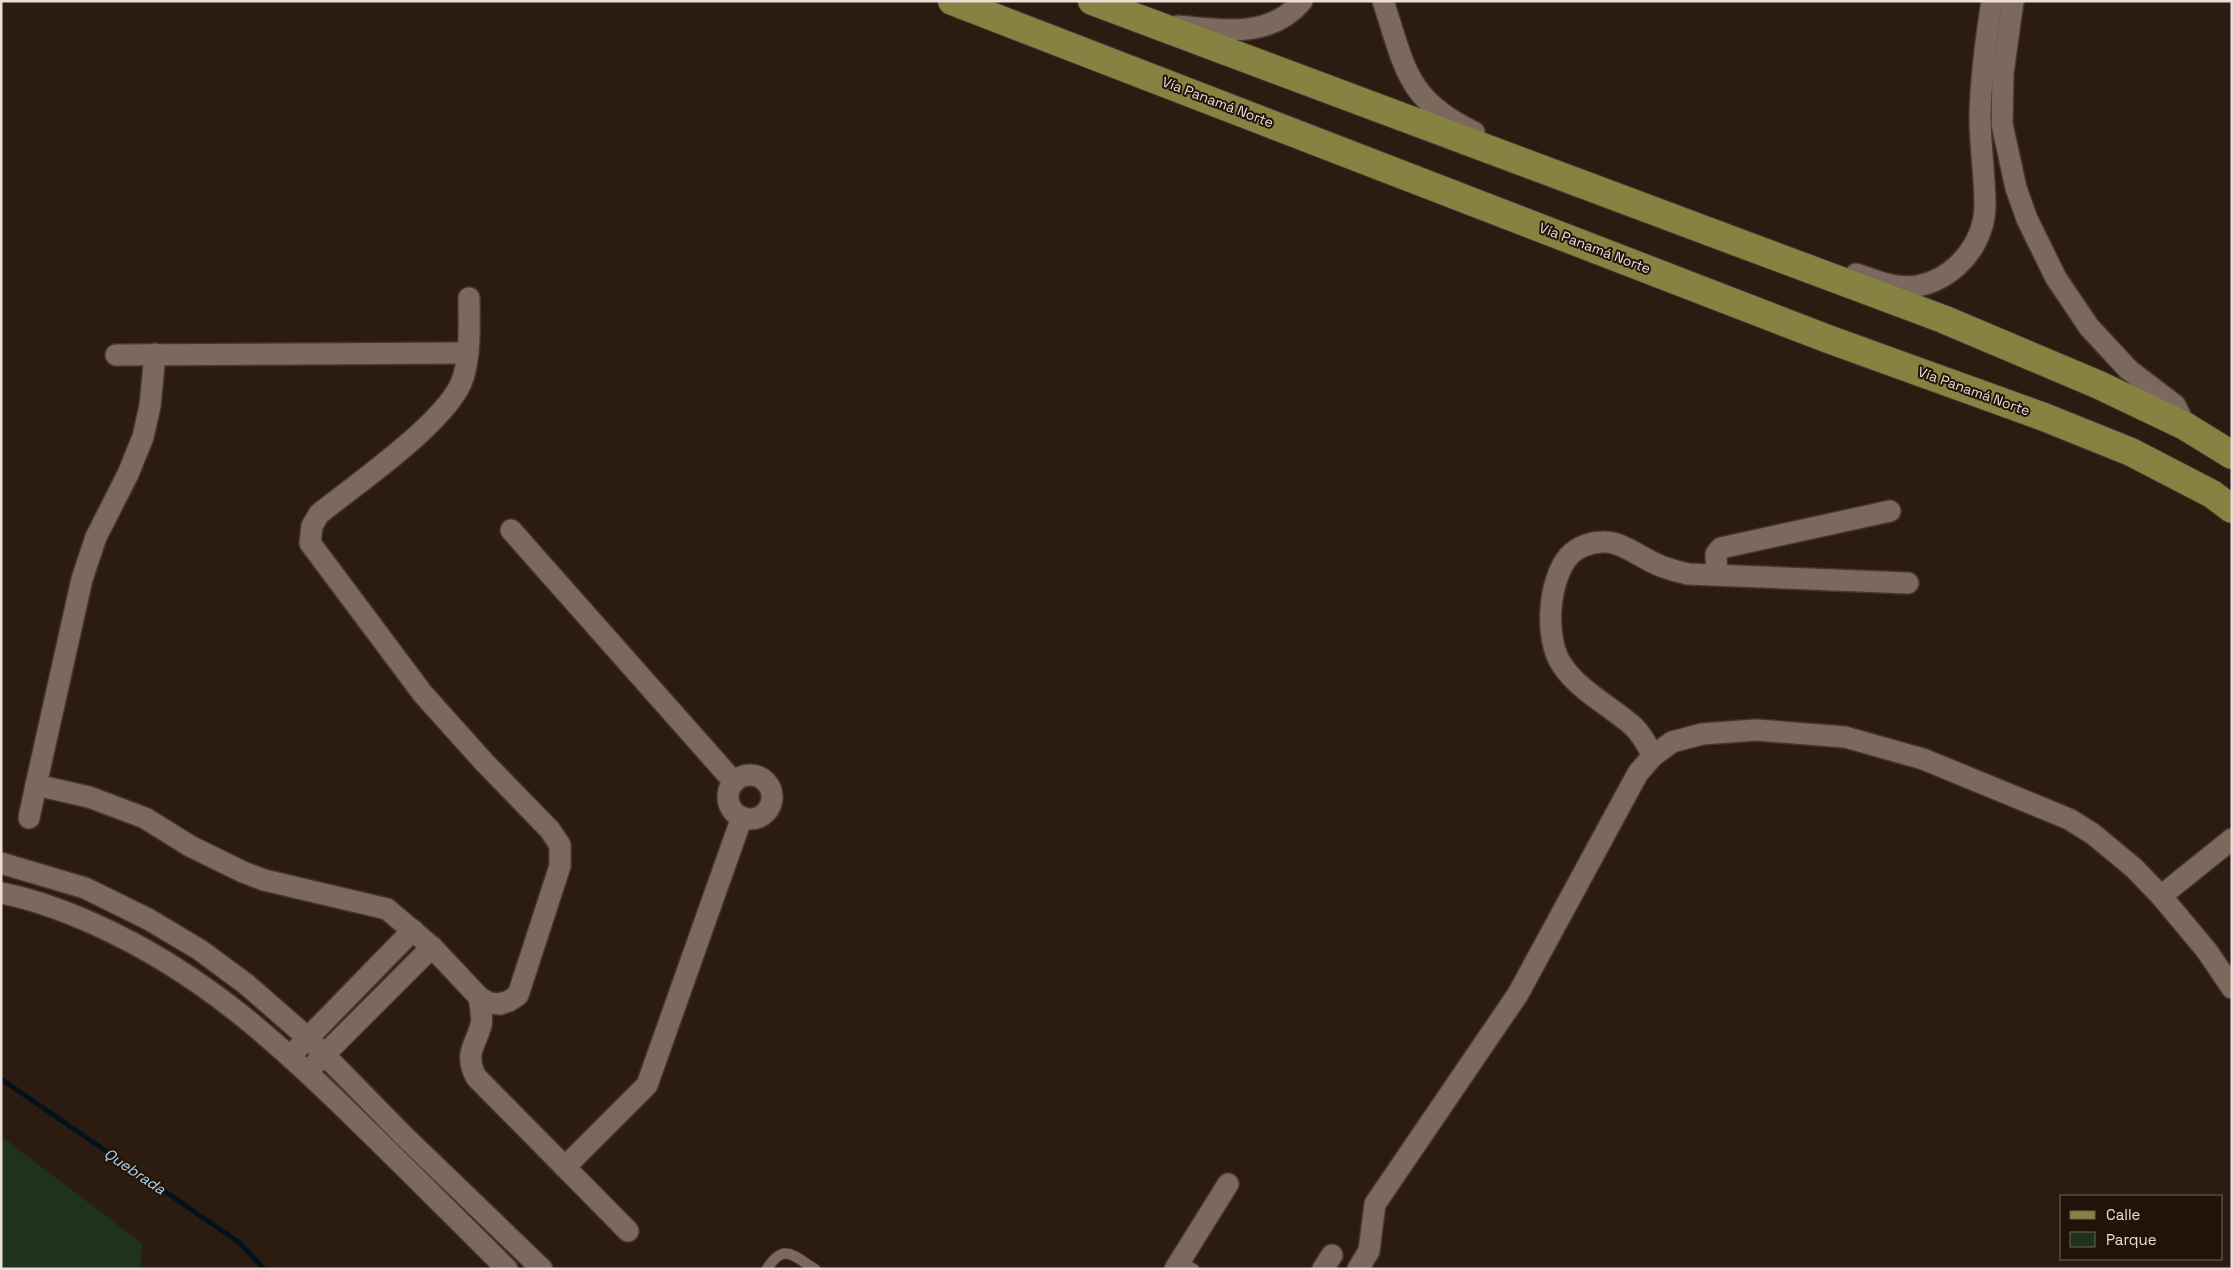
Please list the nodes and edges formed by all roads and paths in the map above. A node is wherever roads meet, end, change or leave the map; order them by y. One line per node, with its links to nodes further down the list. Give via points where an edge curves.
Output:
1 (952, 1): 16 (main road, Vía Panamá Norte, via 1828,339 2044,417 2131,452 2212,494)
2 (1302, 1): 7 (street, via 1274,22 1246,31)
3 (1383, 1): 8 (street, via 1406,71 1423,98 1451,121 1485,137)
4 (1992, 1): 9 (street, via 1981,97 1985,207 1982,227 1974,246 1956,268 1944,276 1915,285 1896,286 1834,268)
5 (2013, 1): 14 (street, via 2003,73 2002,124 2014,180 2027,219 2056,278 2089,326 2129,370 2175,405)
6 (1101, 3): 7 (main road)
7 (1153, 24): 8 (main road)
8 (1499, 153): 9 (main road)
9 (1811, 270): 14 (main road, via 1944,319 2099,385)
10 (469, 298): 11 (street)
11 (468, 353): 12 (street); 33 (street, via 462,379 445,408 421,432 319,514 312,526 310,543 423,694 550,830 560,846 560,866 518,995 500,1004)
12 (155, 354): 13 (street); 23 (street, via 143,437 96,537 82,579)
13 (116, 355)
14 (2185, 426): 15 (main road)
15 (2232, 455)
16 (2232, 508)
17 (1890, 511): 19 (street, via 1721,548 1716,554)
18 (511, 530): 22 (street)
19 (1717, 575): 20 (street); 21 (street, via 1668,570 1605,541 1586,544 1569,556 1556,577 1551,616 1553,644 1562,665 1636,729)
20 (1908, 583)
21 (1653, 756): 29 (street, via 1672,742 1702,734 1756,730 1845,737 1923,759 2069,819 2114,851); 46 (street, via 1638,773 1518,994 1375,1204 1369,1252)
22 (734, 782): 24 (street, via 730,789 730,805); 24 (street, via 742,776 760,777 772,792 768,810 761,816)
23 (36, 785): 25 (street); 30 (street, via 89,797 145,818 190,846 264,880 387,909)
24 (742, 817): 38 (street, via 647,1085)
25 (29, 818)
26 (2232, 840): 29 (street)
27 (1, 863): 34 (street, via 85,888 148,919 200,950 246,984)
28 (1, 893): 36 (street, via 68,912 119,935 231,1006)
29 (2161, 896): 32 (street, via 2207,951)
30 (413, 930): 31 (street); 34 (street)
31 (432, 947): 33 (street); 35 (street)
32 (2232, 988)
33 (479, 997): 38 (street, via 481,1025 470,1053 470,1066 476,1077)
34 (308, 1038): 35 (street); 36 (street)
35 (325, 1055): 37 (street); 43 (street)
36 (291, 1056): 37 (street)
37 (308, 1072): 42 (street)
38 (565, 1167): 40 (street)
39 (1228, 1184): 41 (street)
40 (628, 1231)
41 (1183, 1266)
42 (507, 1269)
43 (542, 1269)
44 (767, 1269): 45 (lane, via 782,1253 790,1254)
45 (815, 1269)
46 (1358, 1269)

